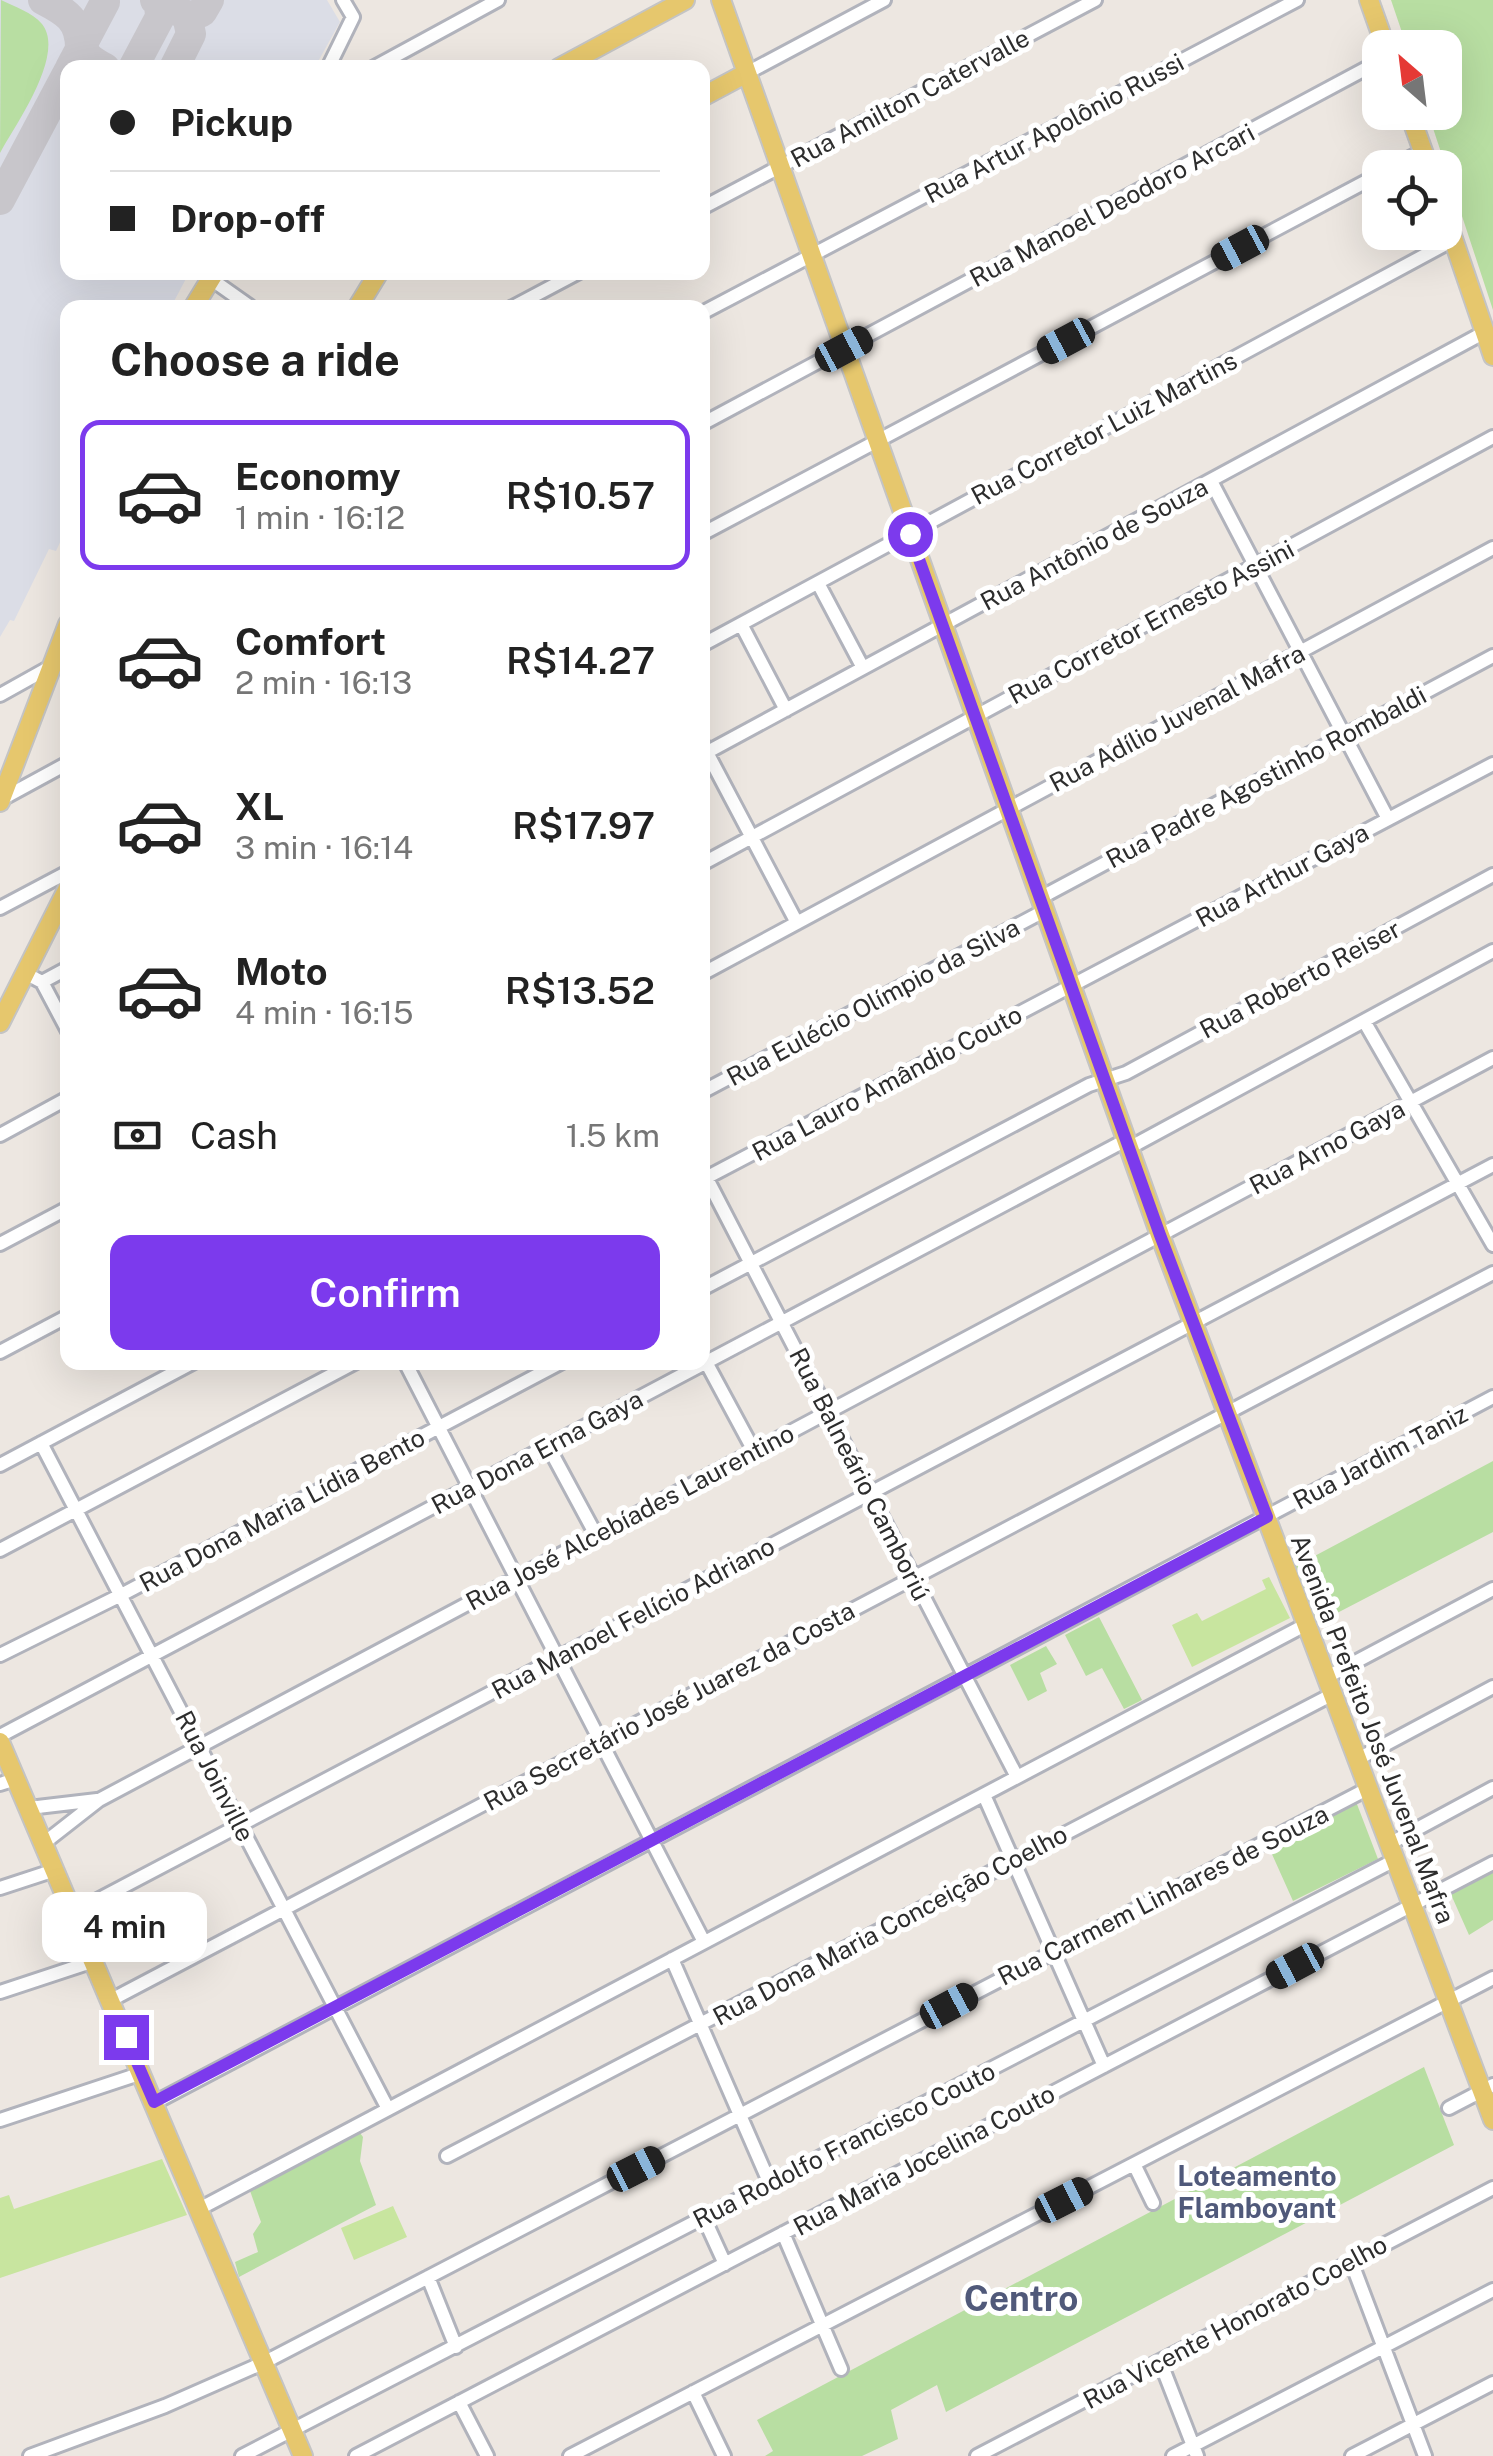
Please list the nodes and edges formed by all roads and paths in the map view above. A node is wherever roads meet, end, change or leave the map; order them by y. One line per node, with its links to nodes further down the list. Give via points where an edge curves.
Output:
1 (343, 0): 10 (street, via 354,18)
2 (498, 0): 11 (street)
3 (685, 0): 12 (main road)
4 (721, 0): 14 (main road, Avenida Prefeito José Juvenal Mafra)
5 (884, 0): 14 (street)
6 (1095, 0): 16 (street, Rua Amilton Catervalle)
7 (1297, 0): 21 (street, Rua Artur Apolônio Russi)
8 (1370, 0): 9 (main road)
9 (1380, 30)
10 (332, 60)
11 (388, 60)
12 (575, 60)
13 (1362, 71): 28 (street, Rua Manoel Deodoro Arcari)
14 (745, 74): 15 (main road); 16 (main road, Avenida Prefeito José Juvenal Mafra)
15 (710, 93)
16 (779, 168): 18 (street, Rua Amilton Catervalle); 21 (main road, Avenida Prefeito José Juvenal Mafra)
17 (1362, 184): 32 (street)
18 (710, 204)
19 (1435, 250): 35 (street, Rua Corretor Luiz Martins)
20 (1456, 250): 27 (main road)
21 (810, 256): 26 (street, Rua Artur Apolônio Russi); 28 (main road, Avenida Prefeito José Juvenal Mafra)
22 (218, 280): 24 (street)
23 (563, 280): 25 (street)
24 (242, 300)
25 (526, 300)
26 (710, 309)
27 (1485, 332): 29 (main road); 33 (street, Rua Antônio de Souza)
28 (844, 349): 30 (street, Rua Manoel Deodoro Arcari); 32 (main road, Avenida Prefeito José Juvenal Mafra)
29 (1493, 356)
30 (710, 420)
31 (1493, 436): 37 (street, Rua Corretor Ernesto Assini)
32 (876, 442): 34 (street); 35 (main road, Avenida Prefeito José Juvenal Mafra)
33 (1211, 480): 37 (street); 40 (street, Rua Antônio de Souza)
34 (710, 530)
35 (910, 534): 38 (street, Rua Corretor Luiz Martins); 40 (main road, Avenida Prefeito José Juvenal Mafra)
36 (1493, 548): 43 (street, Rua Adílio Juvenal Mafra)
37 (1255, 565): 43 (street); 49 (street, Rua Corretor Ernesto Assini)
38 (818, 583): 39 (street, Rua Corretor Luiz Martins); 46 (street)
39 (741, 624): 41 (street, Rua Corretor Luiz Martins); 48 (street)
40 (942, 626): 46 (street, Rua Antônio de Souza); 49 (main road, Avenida Prefeito José Juvenal Mafra)
41 (710, 641)
42 (60, 645): 45 (main road)
43 (1300, 652): 50 (street); 56 (street, Rua Adílio Juvenal Mafra)
44 (1493, 656): 50 (street, Rua Padre Agostinho Rombaldi)
45 (52, 666): 47 (street); 55 (main road)
46 (863, 668): 48 (street, Rua Antônio de Souza)
47 (0, 695)
48 (786, 710): 51 (street, Rua Antônio de Souza)
49 (975, 717): 56 (main road, Avenida Prefeito José Juvenal Mafra); 58 (street, Rua Corretor Ernesto Assini)
50 (1344, 736): 57 (street); 62 (street, Rua Padre Agostinho Rombaldi)
51 (710, 747)
52 (710, 761): 58 (street)
53 (1493, 764): 57 (street, Rua Arthur Gaya)
54 (60, 767): 55 (street)
55 (0, 800)
56 (1008, 809): 62 (main road, Avenida Prefeito José Juvenal Mafra); 65 (street, Rua Adílio Juvenal Mafra)
57 (1388, 819): 70 (street, Rua Arthur Gaya)
58 (752, 838): 59 (street, Rua Corretor Ernesto Assini); 65 (street)
59 (710, 860)
60 (60, 876): 63 (street)
61 (1493, 876): 75 (street, Rua Roberto Reiser)
62 (1042, 905): 70 (main road, Avenida Prefeito José Juvenal Mafra); 76 (street, Rua Eulécio Olímpio da Silva)
63 (0, 908)
64 (60, 909): 69 (main road)
65 (797, 923): 68 (street, Rua Adílio Juvenal Mafra)
66 (1493, 951): 72 (street, Rua Dona Erna Gaya)
67 (60, 970): 69 (street)
68 (710, 970)
69 (33, 978): 71 (street); 73 (main road)
70 (1071, 986): 75 (main road, Avenida Prefeito José Juvenal Mafra); 82 (street, Rua Lauro Amândio Couto)
71 (60, 1019)
72 (1364, 1021): 78 (street); 80 (street, Rua Dona Erna Gaya)
73 (0, 1023)
74 (1493, 1058): 78 (street, Rua Arno Gaya)
75 (1105, 1079): 80 (main road, Avenida Prefeito José Juvenal Mafra); 89 (street)
76 (710, 1088)
77 (60, 1102): 79 (street)
78 (1410, 1102): 83 (street); 86 (street, Rua Arno Gaya)
79 (0, 1135)
80 (1128, 1144): 86 (main road, Avenida Prefeito José Juvenal Mafra); 93 (street, Rua Dona Erna Gaya)
81 (1493, 1165): 83 (street, Rua Manoel Felício Adriano)
82 (710, 1173)
83 (1458, 1184): 88 (street); 94 (street, Rua Manoel Felício Adriano)
84 (710, 1187): 89 (street, Rua Balneário Camboriú)
85 (60, 1212): 87 (street)
86 (1160, 1235): 94 (main road, Avenida Prefeito José Juvenal Mafra); 104 (street, Rua José Alcebíades Laurentino)
87 (0, 1244)
88 (1493, 1244)
89 (750, 1263): 91 (street); 93 (street, Rua Balneário Camboriú)
90 (1493, 1273): 105 (street, Rua Secretário José Juarez da Costa)
91 (710, 1284)
92 (60, 1320): 95 (street)
93 (781, 1322): 96 (street, Rua Dona Erna Gaya); 104 (street, Rua Balneário Camboriú)
94 (1194, 1323): 105 (main road, Avenida Prefeito José Juvenal Mafra); 112 (street, Rua Manoel Felício Adriano)
95 (0, 1352)
96 (710, 1360)
97 (710, 1369): 109 (street)
98 (179, 1370): 107 (street)
99 (341, 1370): 113 (street)
100 (409, 1370): 106 (street)
101 (547, 1370): 106 (street, Rua Dona Maria Lídia Bento)
102 (691, 1370): 108 (street, Rua Dona Erna Gaya)
103 (1493, 1398): 114 (street, Rua Jardim Taniz)
104 (828, 1412): 109 (street, Rua José Alcebíades Laurentino); 112 (street, Rua Balneário Camboriú)
105 (1228, 1413): 114 (main road, Avenida Prefeito José Juvenal Mafra); 118 (street, Rua Secretário José Juarez da Costa)
106 (439, 1428): 111 (street); 120 (street, Rua Dona Maria Lídia Bento)
107 (42, 1443): 110 (street); 113 (street, Rua Joinville)
108 (548, 1446): 111 (street, Rua Dona Erna Gaya); 115 (street)
109 (754, 1451): 115 (street, Rua José Alcebíades Laurentino)
110 (0, 1465)
111 (470, 1488): 117 (street); 123 (street, Rua Dona Erna Gaya)
112 (870, 1493): 118 (street, Rua Balneário Camboriú); 124 (street, Rua Manoel Felício Adriano)
113 (76, 1510): 116 (street); 120 (street, Rua Joinville)
114 (1267, 1517): 121 (main road, Avenida Prefeito José Juvenal Mafra); 125 (street, Rua Jardim Taniz)
115 (596, 1535): 117 (street, Rua José Alcebíades Laurentino)
116 (0, 1550)
117 (516, 1578): 124 (street); 130 (street, Rua José Alcebíades Laurentino)
118 (914, 1578): 125 (street, Rua Balneário Camboriú); 129 (street, Rua Secretário José Juarez da Costa)
119 (1493, 1589): 126 (street, Rua Dona Maria Conceição Coelho)
120 (120, 1596): 122 (street, Rua Dona Maria Lídia Bento); 123 (street, Rua Joinville)
121 (1308, 1624): 126 (main road, Avenida Prefeito José Juvenal Mafra); 132 (street)
122 (0, 1655)
123 (152, 1656): 128 (street, Rua Dona Erna Gaya); 130 (street, Rua Joinville)
124 (558, 1658): 129 (street); 139 (street, Rua Manoel Felício Adriano)
125 (964, 1676): 132 (street, Rua Balneário Camboriú); 140 (street, Rua Jardim Taniz)
126 (1330, 1686): 131 (main road, Avenida Prefeito José Juvenal Mafra); 143 (street, Rua Dona Maria Conceição Coelho)
127 (1493, 1687): 131 (street)
128 (0, 1739): 133 (main road)
129 (601, 1742): 140 (street); 148 (street, Rua Secretário José Juarez da Costa)
130 (199, 1746): 137 (street, Rua José Alcebíades Laurentino); 139 (street, Rua Joinville)
131 (1358, 1759): 134 (main road, Avenida Prefeito José Juvenal Mafra)
132 (1017, 1777): 136 (street)
133 (8, 1782): 138 (main road)
134 (1368, 1788): 142 (main road, Avenida Prefeito José Juvenal Mafra); 151 (street, Rua Carmem Linhares de Souza)
135 (1493, 1788): 142 (street, Rua Rodolfo Francisco Couto)
136 (984, 1795): 143 (street); 150 (street)
137 (100, 1800): 138 (street, Rua José Alcebíades Laurentino); 141 (street, Rua José Alcebíades Laurentino)
138 (29, 1808): 141 (main road)
139 (240, 1825): 148 (street, Rua Joinville); 149 (street, Rua Manoel Felício Adriano)
140 (652, 1840): 150 (street); 158 (street, Rua Jardim Taniz)
141 (44, 1843): 145 (main road)
142 (1392, 1852): 147 (main road, Avenida Prefeito José Juvenal Mafra); 159 (street, Rua Rodolfo Francisco Couto)
143 (1013, 1860): 151 (street); 160 (street, Rua Dona Maria Conceição Coelho)
144 (1493, 1864): 147 (street, Rua Maria Jocelina Couto)
145 (55, 1870): 146 (street); 149 (main road)
146 (0, 1888)
147 (1412, 1905): 157 (main road, Avenida Prefeito José Juvenal Mafra); 161 (street, Rua Maria Jocelina Couto)
148 (284, 1909): 156 (street, Rua Secretário José Juarez da Costa); 158 (street, Rua Joinville)
149 (74, 1913): 153 (main road)
150 (704, 1942): 152 (street)
151 (1054, 1952): 159 (street); 167 (street, Rua Carmem Linhares de Souza)
152 (672, 1959): 160 (street); 166 (street)
153 (94, 1961): 155 (street); 156 (main road)
154 (1493, 1978): 157 (street)
155 (0, 1992)
156 (111, 2000): 162 (main road)
157 (1448, 2002): 163 (main road, Avenida Prefeito José Juvenal Mafra); 171 (street)
158 (334, 2008): 164 (street, Rua Jardim Taniz); 166 (street, Rua Joinville)
159 (1084, 2021): 161 (street); 172 (street, Rua Rodolfo Francisco Couto)
160 (701, 2024): 167 (street); 170 (street, Rua Dona Maria Conceição Coelho)
161 (1104, 2066): 177 (street, Rua Maria Jocelina Couto)
162 (142, 2074): 164 (main road); 168 (street)
163 (1488, 2088): 165 (street); 169 (main road, Avenida Prefeito José Juvenal Mafra)
164 (154, 2102): 175 (main road)
165 (1449, 2108)
166 (388, 2110): 175 (street)
167 (740, 2114): 172 (street); 180 (street, Rua Carmem Linhares de Souza)
168 (0, 2120)
169 (1493, 2120)
170 (447, 2156)
171 (1134, 2164): 174 (street); 182 (street)
172 (770, 2184): 176 (street, Rua Rodolfo Francisco Couto)
173 (1493, 2188): 178 (street, Rua Vicente Honorato Coelho)
174 (1153, 2203)
175 (200, 2209): 186 (main road)
176 (704, 2218): 179 (street); 184 (street, Rua Rodolfo Francisco Couto)
177 (783, 2233): 179 (street, Rua Maria Jocelina Couto); 182 (street)
178 (1351, 2261): 183 (street); 185 (street, Rua Vicente Honorato Coelho)
179 (725, 2264): 190 (street, Rua Maria Jocelina Couto)
180 (428, 2278): 184 (street); 186 (street, Rua Carmem Linhares de Souza)
181 (1493, 2290): 183 (street)
182 (822, 2326): 187 (street); 189 (street)
183 (1383, 2346): 191 (street); 193 (street)
184 (456, 2347): 192 (street, Rua Rodolfo Francisco Couto)
185 (1160, 2361): 193 (street); 201 (street, Rua Vicente Honorato Coelho)
186 (265, 2362): 192 (main road); 194 (street, Rua Carmem Linhares de Souza)
187 (840, 2369)
188 (1493, 2383): 191 (street)
189 (692, 2392): 199 (street); 200 (street)
190 (460, 2402): 197 (street, Rua Maria Jocelina Couto); 198 (street)
191 (1412, 2424): 203 (street); 204 (street)
192 (293, 2431): 195 (street, Rua Rodolfo Francisco Couto); 196 (main road)
193 (1195, 2451): 202 (street)
194 (30, 2456)
195 (242, 2456)
196 (303, 2456)
197 (356, 2456)
198 (487, 2456)
199 (570, 2456)
200 (724, 2456)
201 (977, 2456)
202 (1174, 2456)
203 (1352, 2456)
204 (1425, 2456)

